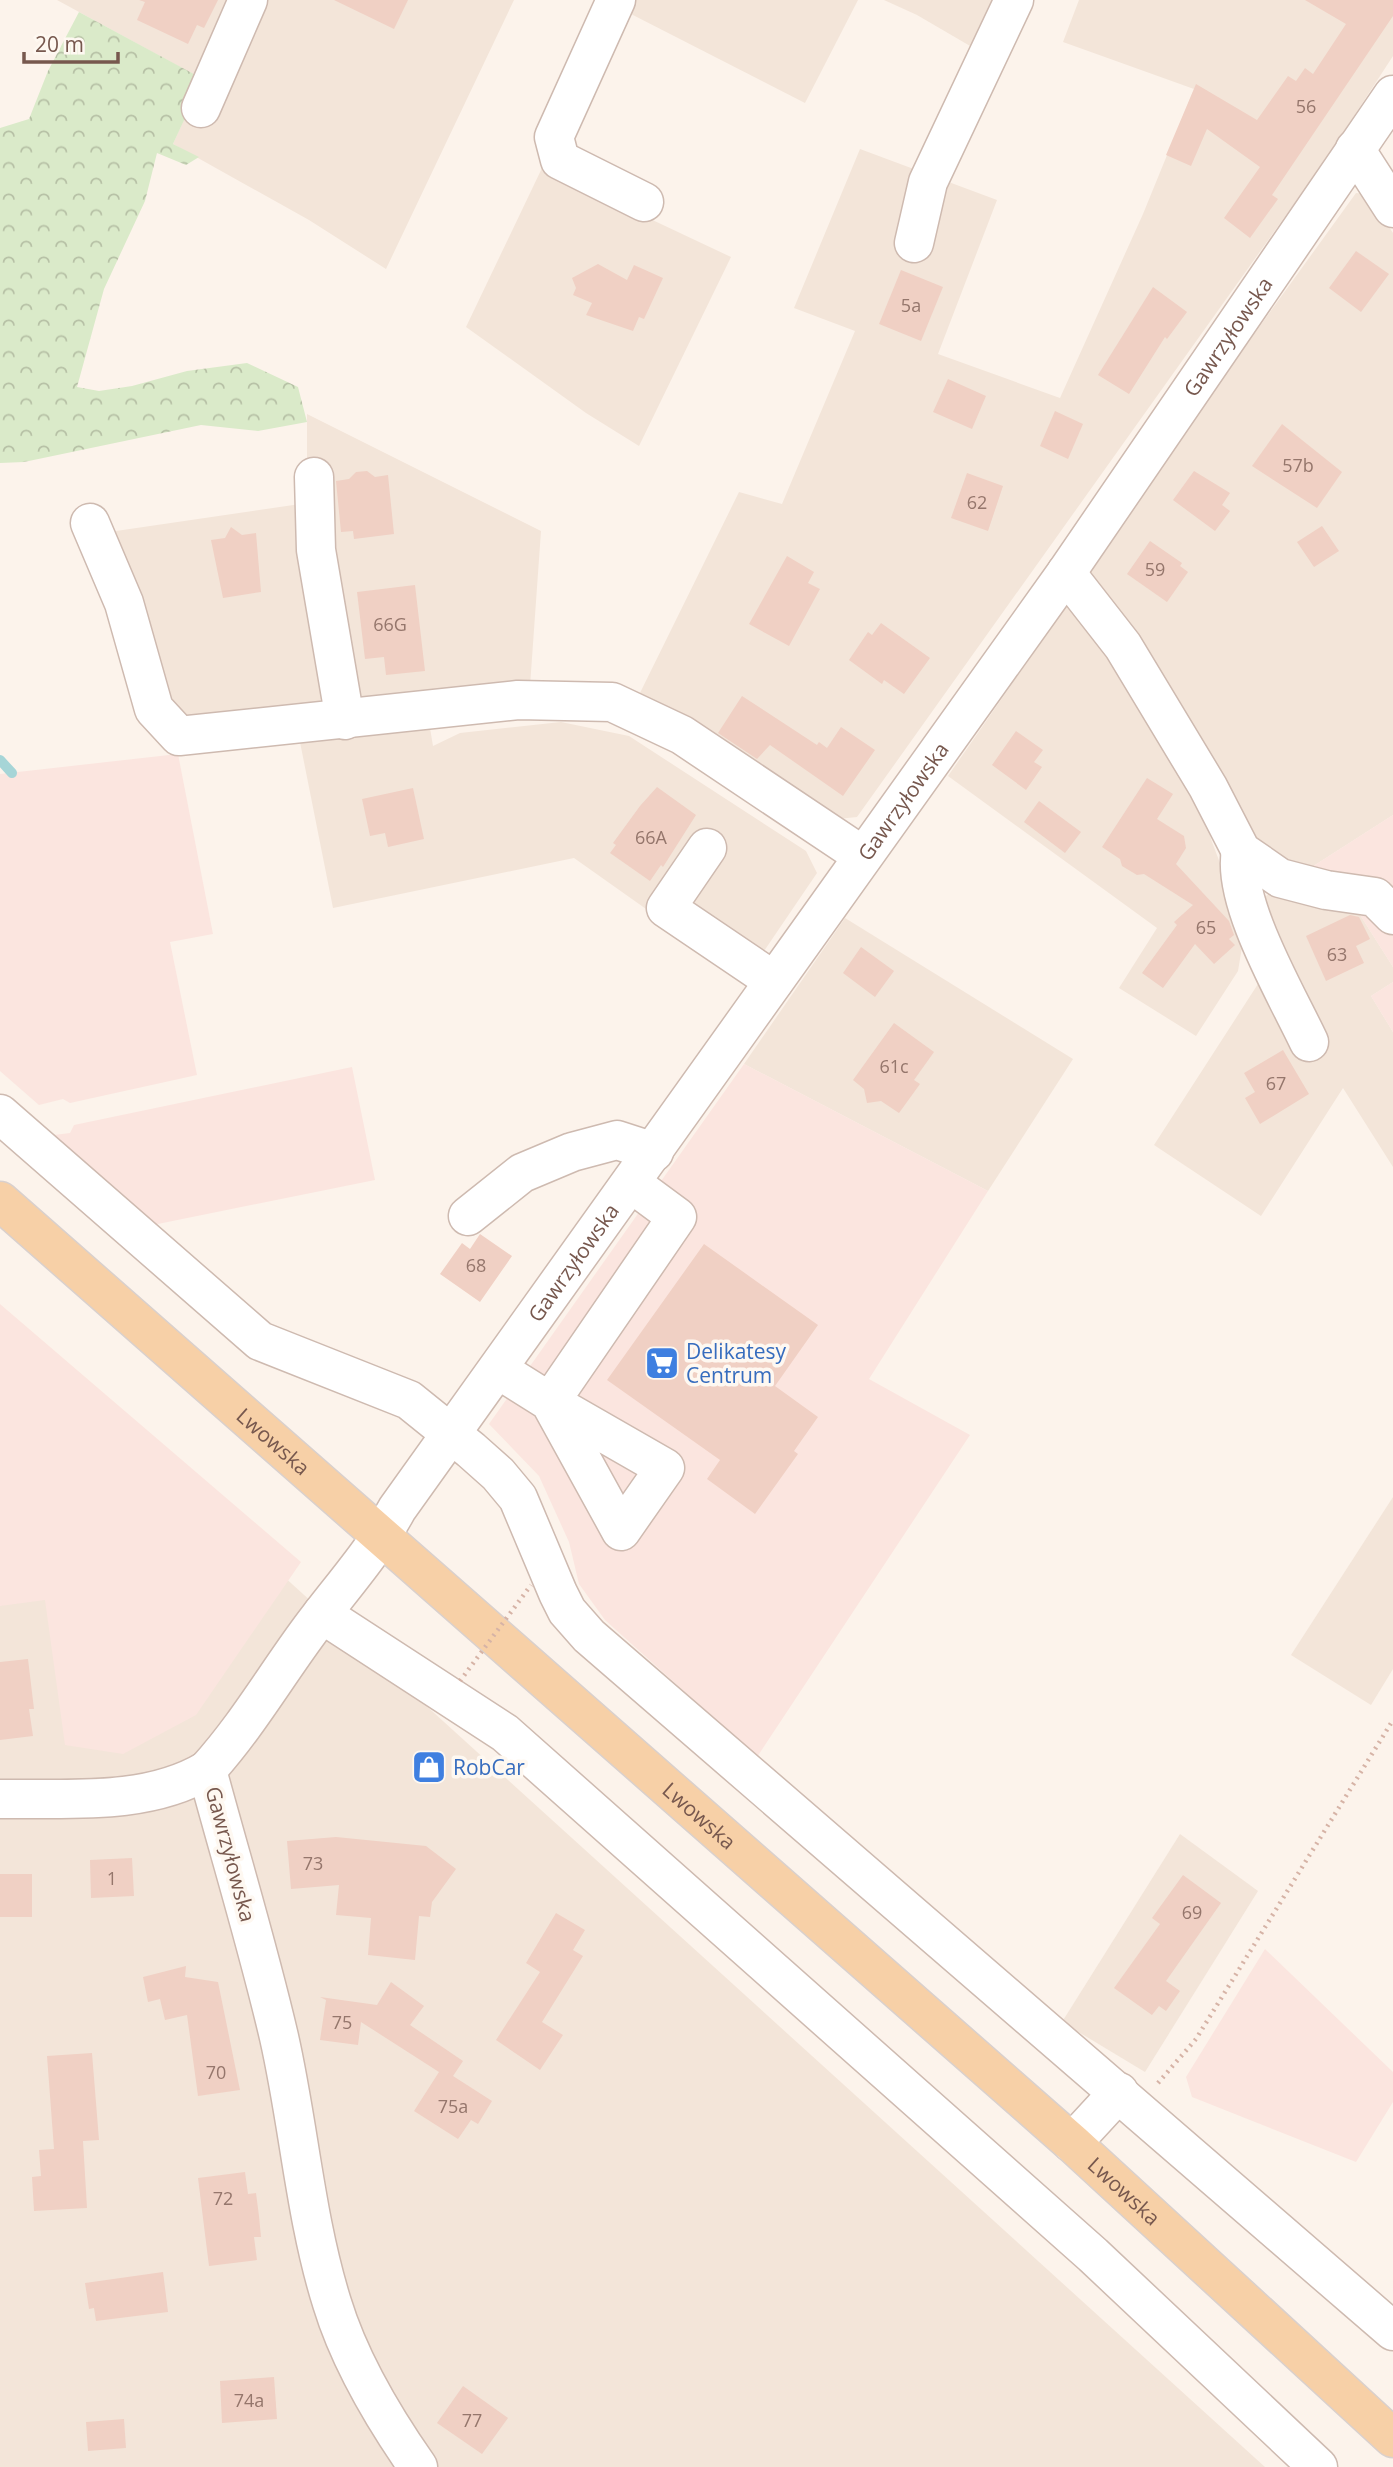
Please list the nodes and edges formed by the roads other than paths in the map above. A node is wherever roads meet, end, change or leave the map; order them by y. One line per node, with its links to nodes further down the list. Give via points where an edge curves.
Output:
1 (248, 0): 5 (street)
2 (616, 0): 7 (street, via 554,137 555,150 560,160)
3 (1014, 0): 9 (street, via 928,182)
4 (1393, 94): 6 (street, Gawrzyłowska)
5 (201, 108)
6 (1355, 149): 8 (street); 12 (street, Gawrzyłowska)
7 (644, 202)
8 (1393, 208)
9 (914, 243)
10 (314, 477): 13 (street, via 316,550)
11 (90, 523): 13 (street, via 124,603 154,709 179,736)
12 (1066, 573): 15 (street, via 1123,646); 16 (street, Gawrzyłowska)
13 (345, 720): 16 (street, via 518,700 612,702 682,735)
14 (707, 848): 18 (street, via 666,908)
15 (1241, 851): 17 (street, via 1280,878 1375,897); 19 (street, via 1238,868 1245,902)
16 (863, 856): 18 (street, Gawrzyłowska)
17 (1393, 915)
18 (774, 981): 21 (street, Gawrzyłowska)
19 (1309, 1042)
20 (0, 1114): 26 (street, via 260,1341 409,1400)
21 (654, 1152): 22 (street, Gawrzyłowska); 24 (street, via 617,1140 572,1152 522,1174)
22 (632, 1183): 25 (street, Gawrzyłowska); 25 (street, via 677,1217 550,1402)
23 (0, 1200): 27 (main road, Lwowska)
24 (468, 1216)
25 (499, 1370): 26 (street, Gawrzyłowska)
26 (453, 1434): 27 (street, Gawrzyłowska); 31 (street, via 518,1498 567,1611 589,1636)
27 (383, 1535): 28 (street, Gawrzyłowska); 32 (main road, Lwowska)
28 (322, 1614): 29 (street, Gawrzyłowska, via 231,1744); 36 (street, via 505,1733 1093,2255)
29 (207, 1770): 30 (street, via 167,1788 121,1796); 35 (street, Gawrzyłowska, via 279,2036 332,2303 353,2356)
30 (0, 1800)
31 (1127, 2099): 32 (street); 33 (street)
32 (1072, 2143): 34 (main road, Lwowska)
33 (1393, 2331)
34 (1393, 2438)
35 (418, 2467)
36 (1318, 2467)

